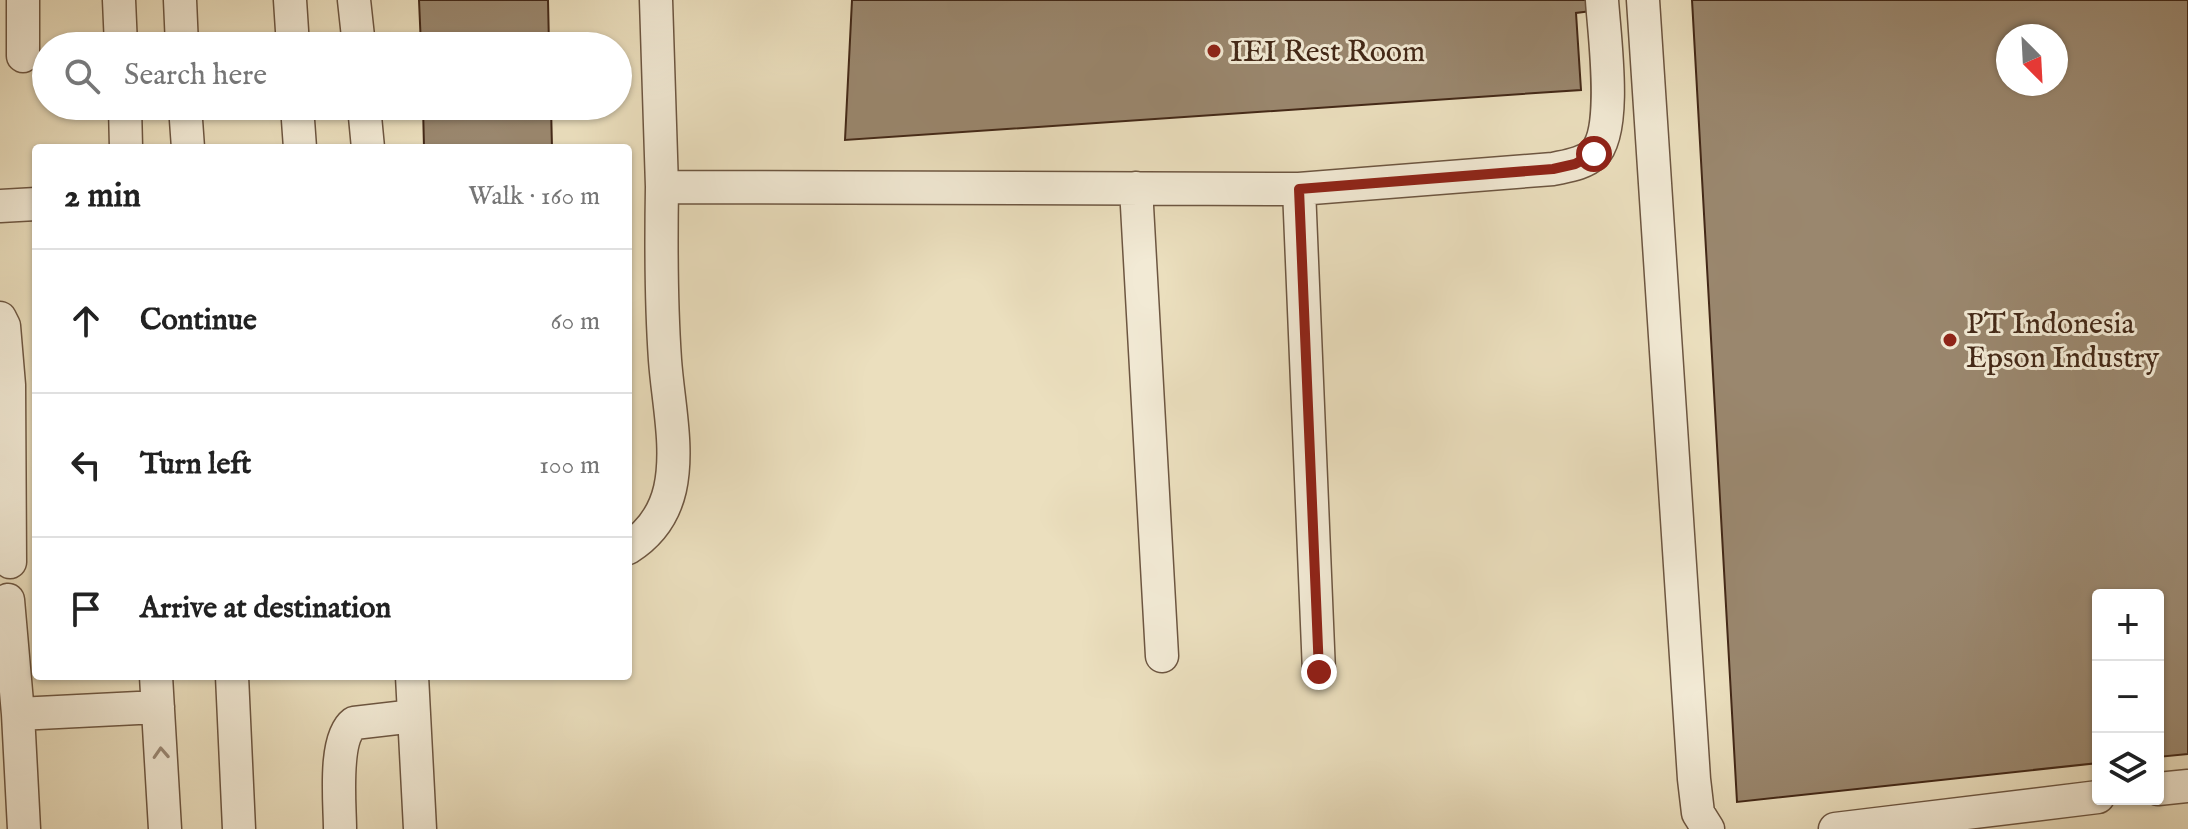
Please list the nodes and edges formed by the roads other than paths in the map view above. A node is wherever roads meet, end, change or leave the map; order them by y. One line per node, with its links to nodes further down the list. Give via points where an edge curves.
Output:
1 (23, 0): 13 (street)
2 (119, 0): 9 (street)
3 (180, 0): 10 (street)
4 (290, 0): 11 (street)
5 (354, 0): 12 (street)
6 (656, 0): 22 (street)
7 (1602, 0): 24 (street, via 1609,110 1594,154 1553,169)
8 (1643, 0): 46 (street, via 1694,779 1698,813)
9 (120, 32)
10 (181, 32)
11 (292, 32)
12 (357, 32)
13 (23, 56)
14 (125, 120): 18 (street)
15 (186, 120): 19 (street)
16 (298, 120): 20 (street)
17 (365, 120): 21 (street)
18 (126, 144)
19 (188, 144)
20 (300, 144)
21 (368, 144)
22 (662, 187): 23 (street); 28 (street, via 660,287 675,462 662,514)
23 (1136, 188): 24 (street); 31 (street)
24 (1299, 189): 32 (street)
25 (32, 204): 26 (street)
26 (0, 206)
27 (0, 318): 29 (street, via 9,385)
28 (632, 545)
29 (5, 562): 30 (street)
30 (22, 599): 36 (street)
31 (1162, 656)
32 (1319, 672)
33 (232, 680): 43 (street)
34 (412, 680): 37 (street)
35 (157, 691): 36 (street); 42 (street, one-way to 35)
36 (18, 714): 41 (street)
37 (414, 716): 44 (street, via 349,727 339,780); 45 (street)
38 (2188, 786): 39 (street)
39 (2164, 788)
40 (2092, 798): 47 (street)
41 (24, 829)
42 (165, 829)
43 (239, 829)
44 (340, 829)
45 (420, 829)
46 (1708, 829)
47 (1835, 829)

